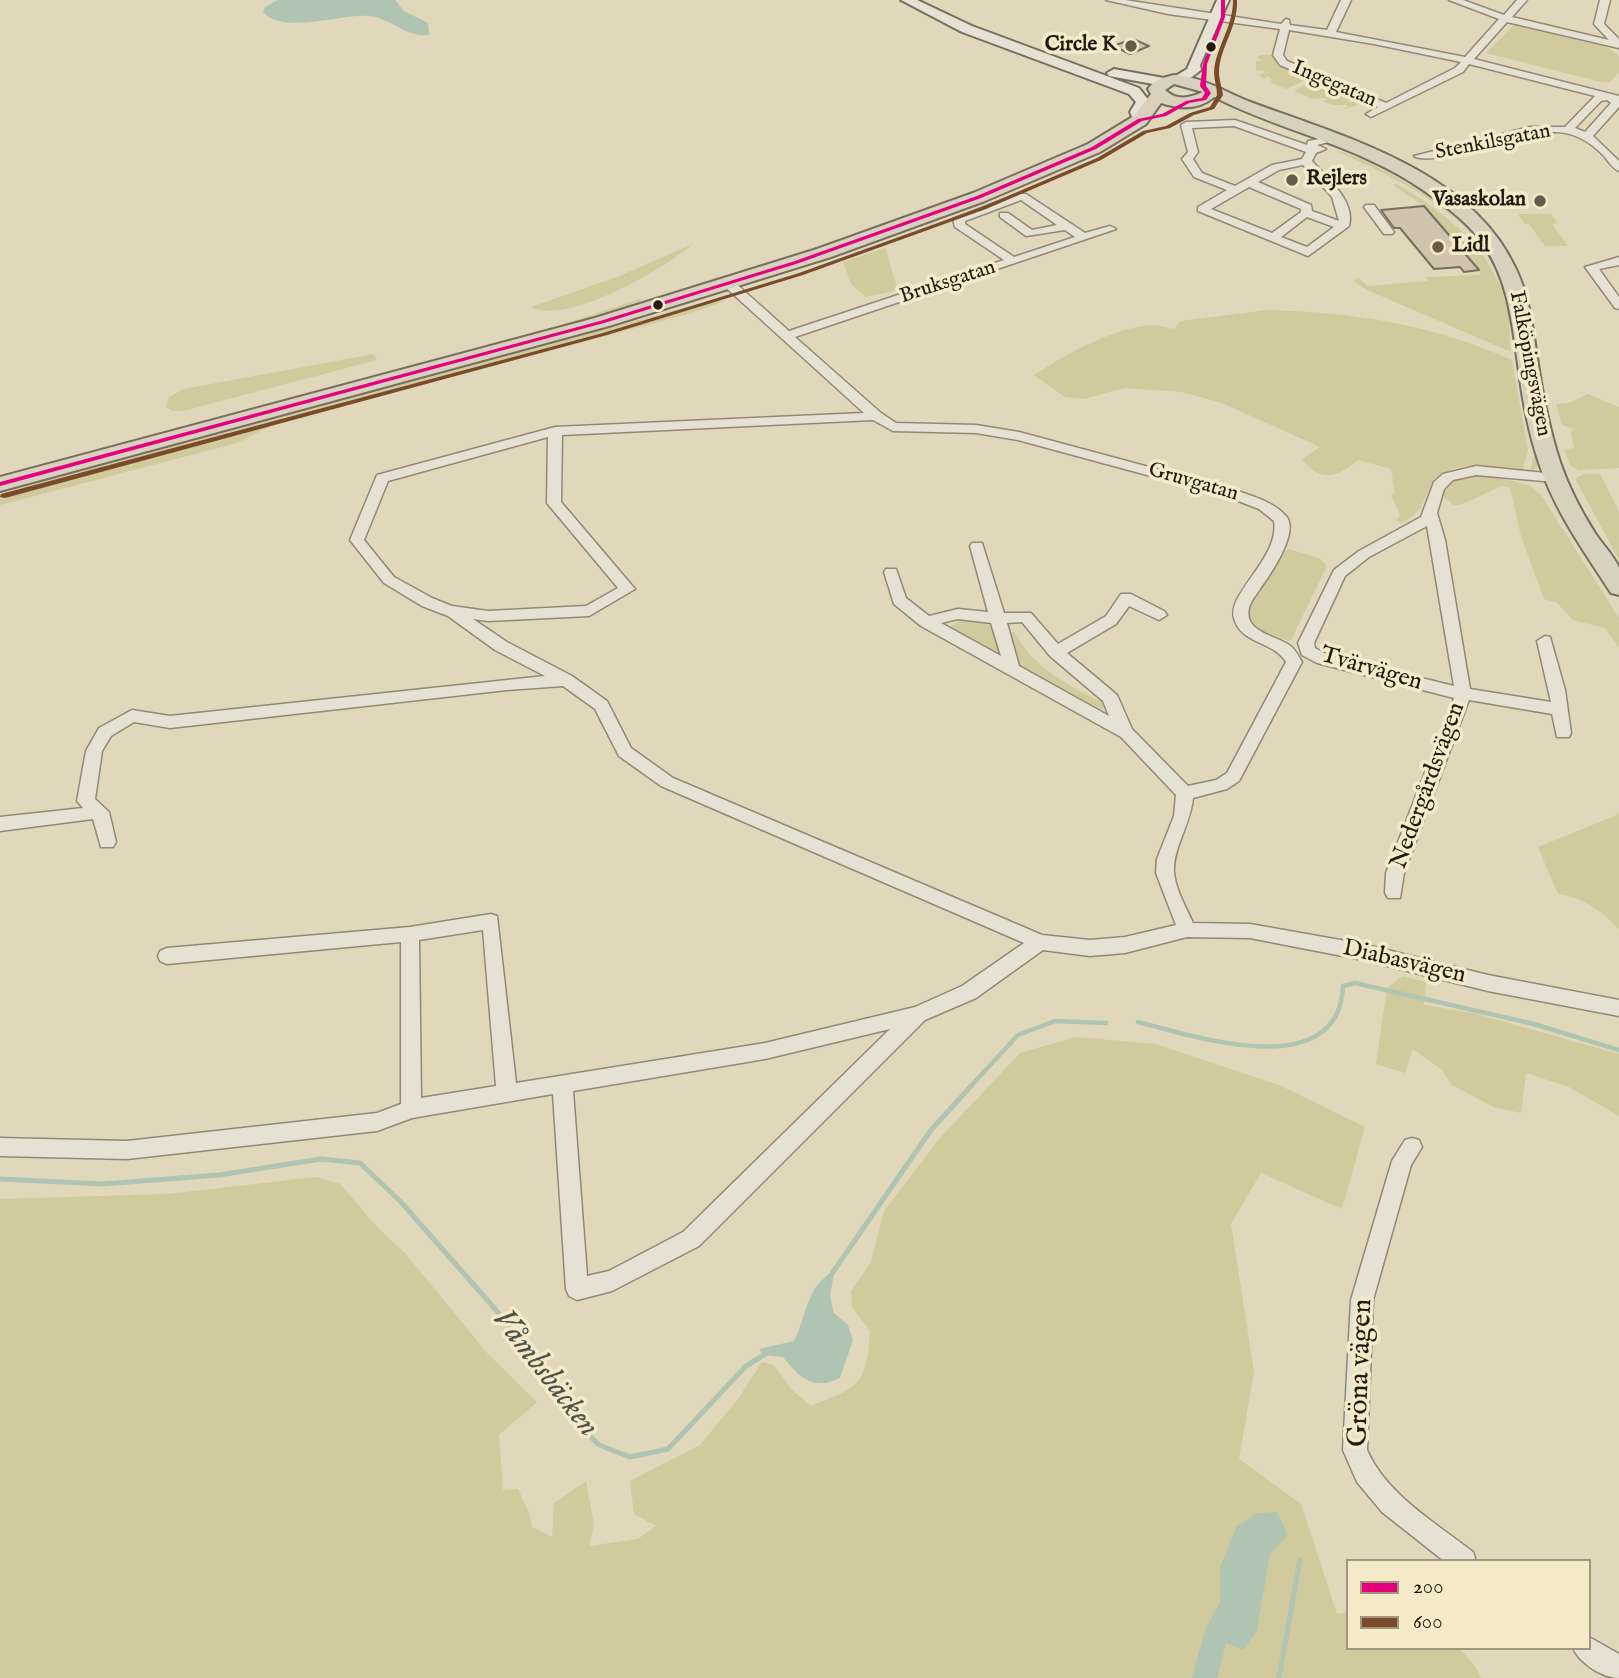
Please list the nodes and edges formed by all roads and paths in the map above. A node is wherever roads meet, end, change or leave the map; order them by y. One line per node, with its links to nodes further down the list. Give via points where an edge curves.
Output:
1 (907, 0): 16 (main road, via 992,38)
2 (920, 0): 17 (main road, via 973,26 1061,58)
3 (1111, 0): 9 (street)
4 (1144, 0): 10 (street)
5 (1346, 0): 13 (street)
6 (1454, 0): 11 (street)
7 (1522, 0): 11 (street)
8 (1605, 0): 14 (street, via 1599,24)
9 (1130, 2): 10 (street)
10 (1220, 12): 12 (street); 17 (main road, via 1192,72); 19 (main road)
11 (1507, 19): 14 (street); 15 (street)
12 (1285, 25): 13 (street); 20 (street, Ingegatan, via 1278,55 1283,63)
13 (1331, 30): 15 (street)
14 (1619, 45)
15 (1470, 57): 18 (street); 20 (street, via 1445,79)
16 (1107, 79): 17 (main road); 22 (main road, via 1140,96 1142,105 1137,112)
17 (1166, 86): 19 (main road); 19 (main road); 22 (main road)
18 (1616, 93): 23 (street, via 1598,98); 24 (street, via 1617,103)
19 (1196, 96): 22 (main road, via 1180,109); 25 (main road, Falköpingsvägen, via 1249,114); 25 (main road, Falköpingsvägen, via 1251,109)
20 (1387, 107): 21 (street)
21 (1371, 114)
22 (1147, 119): 41 (main road, via 1094,148 979,197)
23 (1567, 131): 24 (street, Stenkilsgatan); 26 (street, Stenkilsgatan, via 1541,130)
24 (1587, 136): 27 (street)
25 (1320, 147): 28 (street); 29 (street, via 1235,123 1186,125 1193,152 1187,159 1198,175); 34 (street, via 1345,218); 46 (main road, Falköpingsvägen, via 1399,177 1439,201 1496,252 1521,304 1536,412)
26 (1419, 156)
27 (1619, 168)
28 (1248, 182): 29 (street); 31 (street, via 1307,207)
29 (1235, 190): 38 (street, via 1202,209)
30 (1370, 207): 36 (street)
31 (1306, 213): 34 (street); 38 (street)
32 (1004, 215): 33 (street, via 1030,234)
33 (1067, 226): 37 (street); 39 (street, via 1022,196 959,219 959,225)
34 (1343, 226): 38 (street, via 1308,252)
35 (1110, 229): 37 (street, Bruksgatan)
36 (1388, 232)
37 (1084, 238): 39 (street, Bruksgatan)
38 (1273, 238)
39 (1013, 261): 43 (street, Bruksgatan)
40 (1619, 261): 42 (street, via 1591,267)
41 (728, 283): 43 (street, Gruvgatan); 47 (main road, via 602,322)
42 (1619, 305)
43 (786, 336): 44 (street, Gruvgatan)
44 (876, 416): 45 (street); 58 (street, Gruvgatan, via 893,427 976,429 1019,436 1207,486 1272,511 1281,519 1284,532 1241,605 1239,617 1244,627)
45 (555, 431): 52 (street, via 382,478 357,540 389,580); 52 (street, via 554,503 627,589 589,611 488,616)
46 (1555, 478): 48 (street, via 1462,470 1439,485); 51 (main road, Falköpingsvägen)
47 (0, 484)
48 (1431, 515): 58 (street, via 1339,573); 61 (street, Nedergårdsvägen)
49 (977, 546): 54 (street)
50 (891, 572): 55 (street, via 900,600)
51 (1619, 587)
52 (450, 611): 60 (street, Diabasvägen, via 501,646)
53 (1159, 615): 57 (street, via 1126,598 1111,620)
54 (997, 618): 55 (street, via 958,614); 57 (street, via 1026,617); 59 (street)
55 (926, 622): 59 (street)
56 (1545, 641): 62 (street)
57 (1056, 652): 63 (street, via 1111,699)
58 (1300, 654): 61 (street, Tvärvägen); 65 (street, via 1233,777)
59 (1012, 669): 63 (street)
60 (566, 680): 66 (street, via 170,722 131,716 104,733 94,751 86,801); 72 (street, Diabasvägen, via 601,705 625,752 667,782)
61 (1463, 694): 62 (street, Tvärvägen); 69 (street, Nedergårdsvägen, via 1395,873)
62 (1558, 709): 64 (street)
63 (1127, 733): 65 (street)
64 (1563, 733)
65 (1185, 793): 70 (street, via 1183,816 1165,873)
66 (100, 812): 67 (street); 68 (street)
67 (0, 824)
68 (107, 842)
69 (1394, 893)
70 (1187, 930): 72 (street, Diabasvägen, via 1090,948); 74 (street, Diabasvägen, via 1282,936)
71 (410, 934): 73 (street); 77 (street, via 491,920); 78 (street)
72 (1040, 942): 75 (street, via 969,992)
73 (167, 956)
74 (1619, 1009)
75 (918, 1014): 76 (street, via 765,1051); 76 (street, via 691,1239 612,1282 577,1289)
76 (562, 1084): 77 (street)
77 (507, 1093): 78 (street)
78 (411, 1109): 79 (street, via 377,1122 127,1150)
79 (0, 1147)
80 (1412, 1147): 81 (street, Gröna vägen, via 1402,1161 1362,1300 1355,1450 1365,1474 1391,1503)
81 (1461, 1559)
82 (1589, 1650): 83 (street)
83 (1619, 1669)

